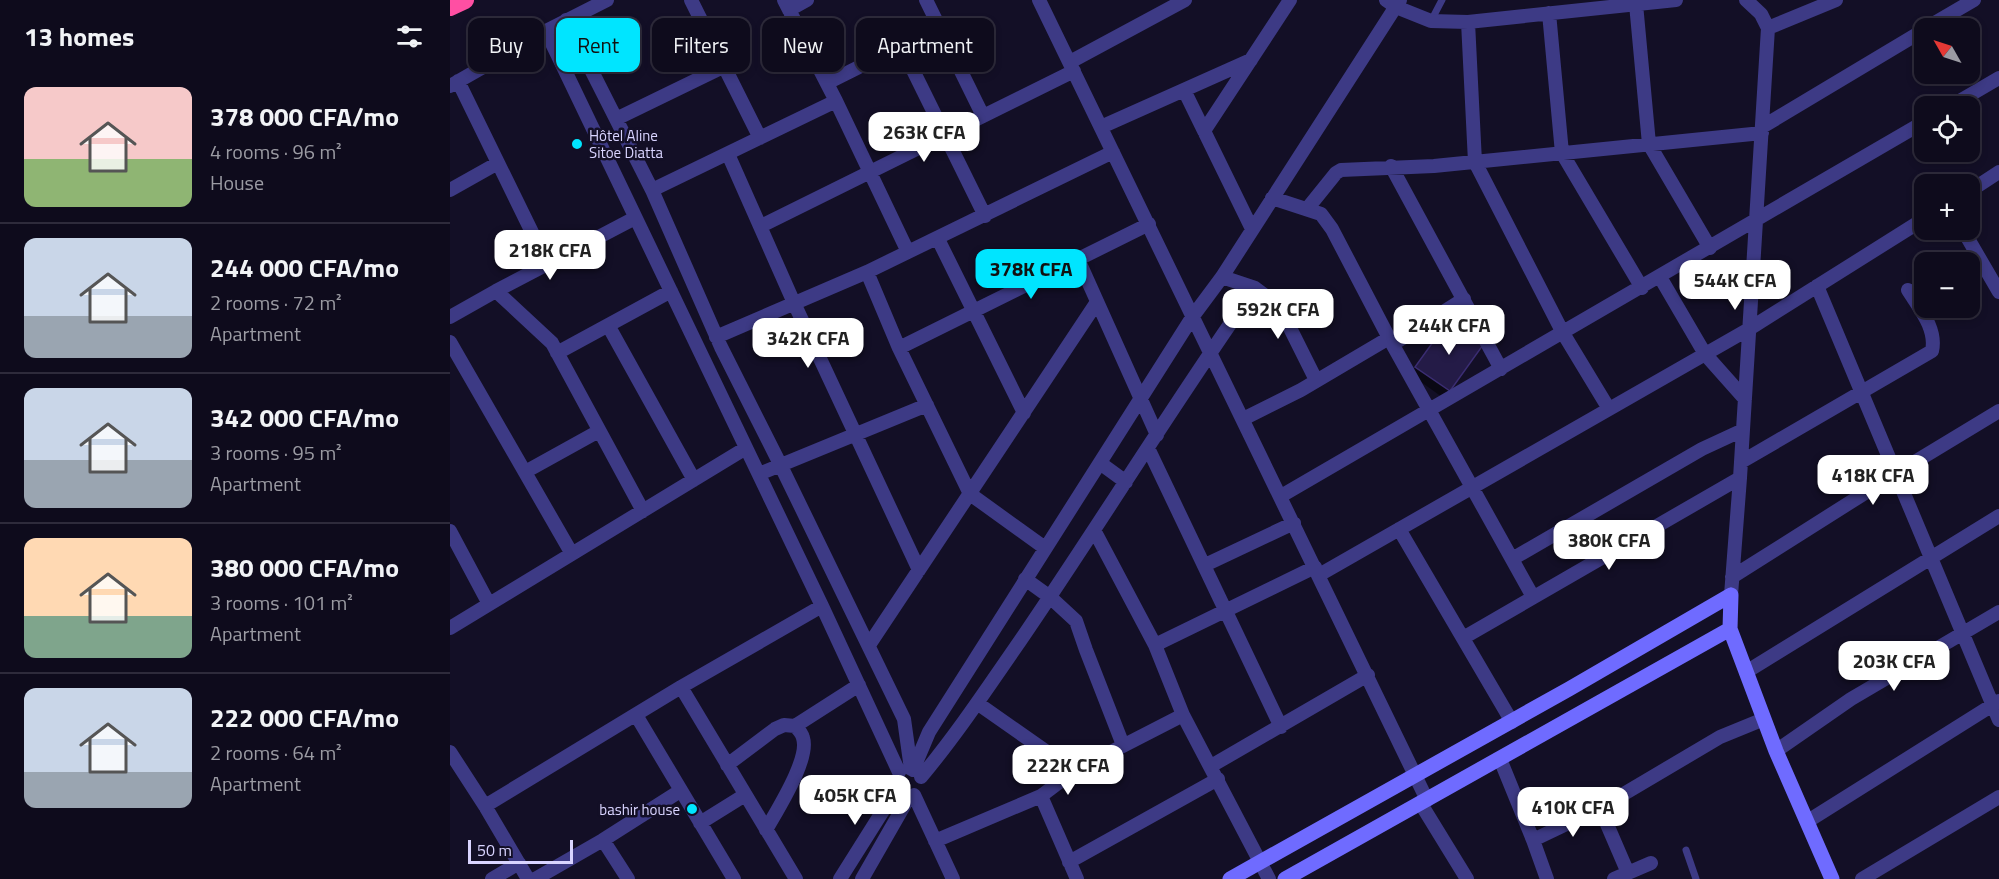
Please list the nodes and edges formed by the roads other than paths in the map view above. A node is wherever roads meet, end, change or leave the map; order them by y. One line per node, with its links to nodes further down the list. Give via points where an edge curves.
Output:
1 (465, 0): 17 (highway)
2 (607, 0): 19 (street)
3 (691, 0): 20 (street)
4 (807, 0): 16 (street)
5 (926, 0): 39 (street)
6 (1039, 0): 29 (street)
7 (1185, 0): 29 (street)
8 (1290, 0): 28 (street)
9 (1442, 0): 22 (lane)
10 (1671, 0): 15 (street)
11 (1746, 0): 25 (street, via 1761,14)
12 (1836, 0): 25 (street)
13 (1974, 0): 21 (street)
14 (1394, 2): 22 (street); 59 (street)
15 (1636, 4): 18 (street); 47 (street)
16 (786, 5): 34 (street)
17 (450, 7)
18 (1549, 13): 23 (street); 49 (street)
19 (570, 18)
20 (700, 18)
21 (1944, 18)
22 (1431, 21): 23 (street)
23 (1468, 22): 51 (street)
24 (556, 26): 26 (street)
25 (1768, 28): 43 (street)
26 (546, 31): 35 (street); 62 (street)
27 (1914, 36): 43 (street)
28 (1251, 60): 36 (street); 44 (street)
29 (1072, 67): 39 (street); 41 (street)
30 (594, 72): 40 (street)
31 (712, 72): 40 (street)
32 (727, 72): 46 (street)
33 (1999, 78): 37 (street)
34 (827, 83): 38 (street); 45 (street, via 895,49 904,52)
35 (454, 84): 52 (street)
36 (1184, 90): 41 (street); 44 (street)
37 (1968, 96)
38 (836, 101): 46 (street); 54 (street)
39 (983, 116): 45 (street)
40 (618, 118): 58 (street)
41 (1101, 127): 48 (street)
42 (1914, 128): 63 (street)
43 (1762, 130): 47 (street); 63 (street)
44 (1204, 131): 67 (street)
45 (944, 135): 54 (street); 61 (street)
46 (760, 138): 50 (street)
47 (1648, 144): 49 (street); 70 (street)
48 (1113, 152): 61 (street); 64 (street)
49 (1562, 153): 51 (street); 80 (street)
50 (728, 154): 58 (street); 66 (street)
51 (1474, 162): 53 (street); 93 (street)
52 (498, 163): 57 (street); 73 (street)
53 (1391, 166): 60 (street, via 1341,170); 85 (street)
54 (869, 172): 66 (street); 71 (street)
55 (1999, 172): 56 (street)
56 (1980, 184)
57 (450, 190)
58 (652, 190): 96 (street)
59 (1272, 198): 60 (street); 67 (street)
60 (1307, 209): 94 (street, via 1321,214 1332,229)
61 (985, 216): 68 (street)
62 (635, 218): 73 (street); 83 (street)
63 (1756, 222): 70 (street); 92 (street)
64 (1149, 225): 72 (street); 89 (street)
65 (1914, 225): 78 (street)
66 (761, 226): 87 (street)
67 (1252, 229): 76 (street)
68 (938, 239): 71 (street); 88 (street)
69 (1970, 240): 75 (street)
70 (1710, 248): 77 (street)
71 (908, 252): 74 (street)
72 (1078, 260): 86 (street); 88 (street)
73 (548, 265): 82 (street)
74 (867, 272): 87 (street); 97 (street)
75 (1994, 272): 84 (street)
76 (1222, 277): 79 (street); 89 (street)
77 (1660, 277): 80 (street); 100 (street)
78 (1817, 286): 92 (street); 104 (street)
79 (1255, 288): 98 (street); 103 (street, via 1279,306)
80 (1642, 288): 93 (street)
81 (1908, 290): 104 (street, via 1932,330 1932,351)
82 (496, 291): 90 (street); 99 (street, via 545,335)
83 (671, 291): 91 (street); 101 (street)
84 (1999, 292)
85 (1464, 299): 94 (street); 102 (street)
86 (1097, 302): 106 (street); 111 (street)
87 (794, 303): 96 (street); 115 (street)
88 (973, 311): 97 (street); 111 (street)
89 (1193, 316): 98 (street); 106 (street)
90 (450, 317)
91 (609, 327): 99 (street); 126 (street)
92 (1749, 329): 100 (street); 105 (street)
93 (1563, 333): 102 (street); 108 (street)
94 (1391, 341): 103 (street); 109 (street)
95 (450, 342): 122 (street)
96 (718, 342): 101 (street); 121 (street)
97 (899, 348): 107 (street)
98 (1210, 351): 112 (street); 116 (street)
99 (557, 353): 114 (street)
100 (1705, 354): 105 (street); 108 (street)
101 (702, 356): 117 (street)
102 (1501, 369): 109 (street)
103 (1317, 381): 112 (street)
104 (1861, 392): 119 (street); 124 (street)
105 (1745, 399): 113 (street)
106 (1141, 400): 116 (street); 120 (street)
107 (927, 405): 115 (street); 129 (street)
108 (1609, 409): 128 (street)
109 (1430, 410): 128 (street); 130 (street)
110 (1999, 411): 124 (street)
111 (1023, 413): 129 (street)
112 (1243, 419): 130 (street)
113 (1743, 430): 119 (street); 140 (street, via 1702,449)
114 (599, 431): 122 (street); 131 (street)
115 (856, 435): 121 (street); 142 (street)
116 (1157, 435): 118 (street)
117 (746, 448): 123 (street); 126 (street)
118 (1148, 448): 127 (street); 141 (street)
119 (1741, 462): 125 (street)
120 (1100, 463): 127 (street); 137 (street)
121 (782, 466): 123 (street); 157 (street)
122 (525, 472): 138 (street)
123 (759, 474): 150 (street)
124 (1895, 474): 139 (street); 144 (street)
125 (1740, 478): 144 (street); 148 (street)
126 (694, 480): 131 (street)
127 (1126, 482): 135 (street)
128 (1473, 488): 134 (street); 140 (street)
129 (970, 494): 137 (street); 142 (street)
130 (1281, 496): 133 (street)
131 (643, 511): 138 (street)
132 (1999, 516): 139 (street)
133 (1294, 523): 141 (street); 143 (street)
134 (1400, 529): 143 (street); 156 (street)
135 (1094, 530): 147 (street); 158 (street)
136 (450, 531): 149 (street)
137 (1045, 548): 145 (street)
138 (572, 554): 149 (street)
139 (1930, 557): 155 (street); 159 (street)
140 (1512, 559): 148 (street)
141 (1205, 565): 151 (street)
142 (919, 570): 157 (street)
143 (1317, 571): 151 (street); 160 (street)
144 (1732, 577): 146 (street)
145 (1025, 579): 147 (street); 179 (street, via 929,732)
146 (1731, 595): 154 (street); 169 (street)
147 (1050, 597): 163 (street); 172 (street, via 1076,621)
148 (1533, 597): 156 (street)
149 (489, 604): 153 (street)
150 (822, 606): 161 (street); 162 (street)
151 (1227, 610): 158 (street); 171 (street)
152 (1999, 612): 155 (street)
153 (450, 627)
154 (1730, 629): 159 (street); 175 (street)
155 (1962, 635): 164 (street); 173 (street, via 1851,699)
156 (1463, 638): 169 (street)
157 (869, 645): 179 (street, via 904,719)
158 (1155, 645): 165 (street)
159 (1746, 672): 167 (street)
160 (1368, 675): 171 (street); 180 (street)
161 (859, 685): 170 (street); 179 (street)
162 (681, 687): 166 (street); 176 (street)
163 (977, 703): 178 (street); 179 (street, via 950,743)
164 (1995, 703): 168 (street); 191 (street)
165 (1183, 714): 172 (street); 177 (street)
166 (636, 715): 183 (street); 189 (street)
167 (1764, 719): 173 (street); 190 (street, via 1719,737)
168 (1999, 720)
169 (1512, 722): 180 (street)
170 (795, 726): 176 (street, via 775,729); 193 (street, via 804,739 800,766)
171 (1281, 727): 177 (street)
172 (1124, 746): 178 (street)
173 (1776, 751): 191 (street)
174 (450, 752): 189 (street)
175 (1500, 759): 188 (street); 195 (street)
176 (727, 765): 184 (street)
177 (1211, 766): 181 (street)
178 (1074, 771): 186 (street)
179 (911, 772): 182 (street, via 895,777); 185 (street, via 921,788)
180 (1416, 775): 188 (street); 198 (street)
181 (1218, 780): 198 (street); 199 (street)
182 (896, 790): 185 (street, via 904,797); 209 (street)
183 (680, 791): 192 (street); 194 (street)
184 (745, 795): 192 (street); 193 (street)
185 (912, 796): 196 (street); 210 (street)
186 (1041, 796): 196 (street); 199 (street)
187 (1999, 797): 221 (street)
188 (1424, 802): 215 (street); 216 (street)
189 (485, 806): 200 (street)
190 (1600, 808): 195 (street); 202 (street)
191 (1808, 821): 220 (street)
192 (700, 823): 207 (street)
193 (766, 830): 208 (street)
194 (603, 840): 205 (street); 206 (street)
195 (1533, 840): 217 (street)
196 (936, 841): 211 (street)
197 (1686, 850): 219 (lane)
198 (1261, 861): 213 (street); 214 (street)
199 (1069, 862): 212 (street)
200 (519, 863): 203 (street); 204 (street)
201 (1651, 863): 202 (street)
202 (1628, 873): 218 (street)
203 (492, 879)
204 (528, 879)
205 (535, 879)
206 (628, 879)
207 (734, 879)
208 (796, 879)
209 (840, 879)
210 (862, 879)
211 (953, 879)
212 (1077, 879)
213 (1230, 879)
214 (1269, 879)
215 (1286, 879)
216 (1467, 879)
217 (1546, 879)
218 (1614, 879)
219 (1696, 879)
220 (1832, 879)
221 (1862, 879)

